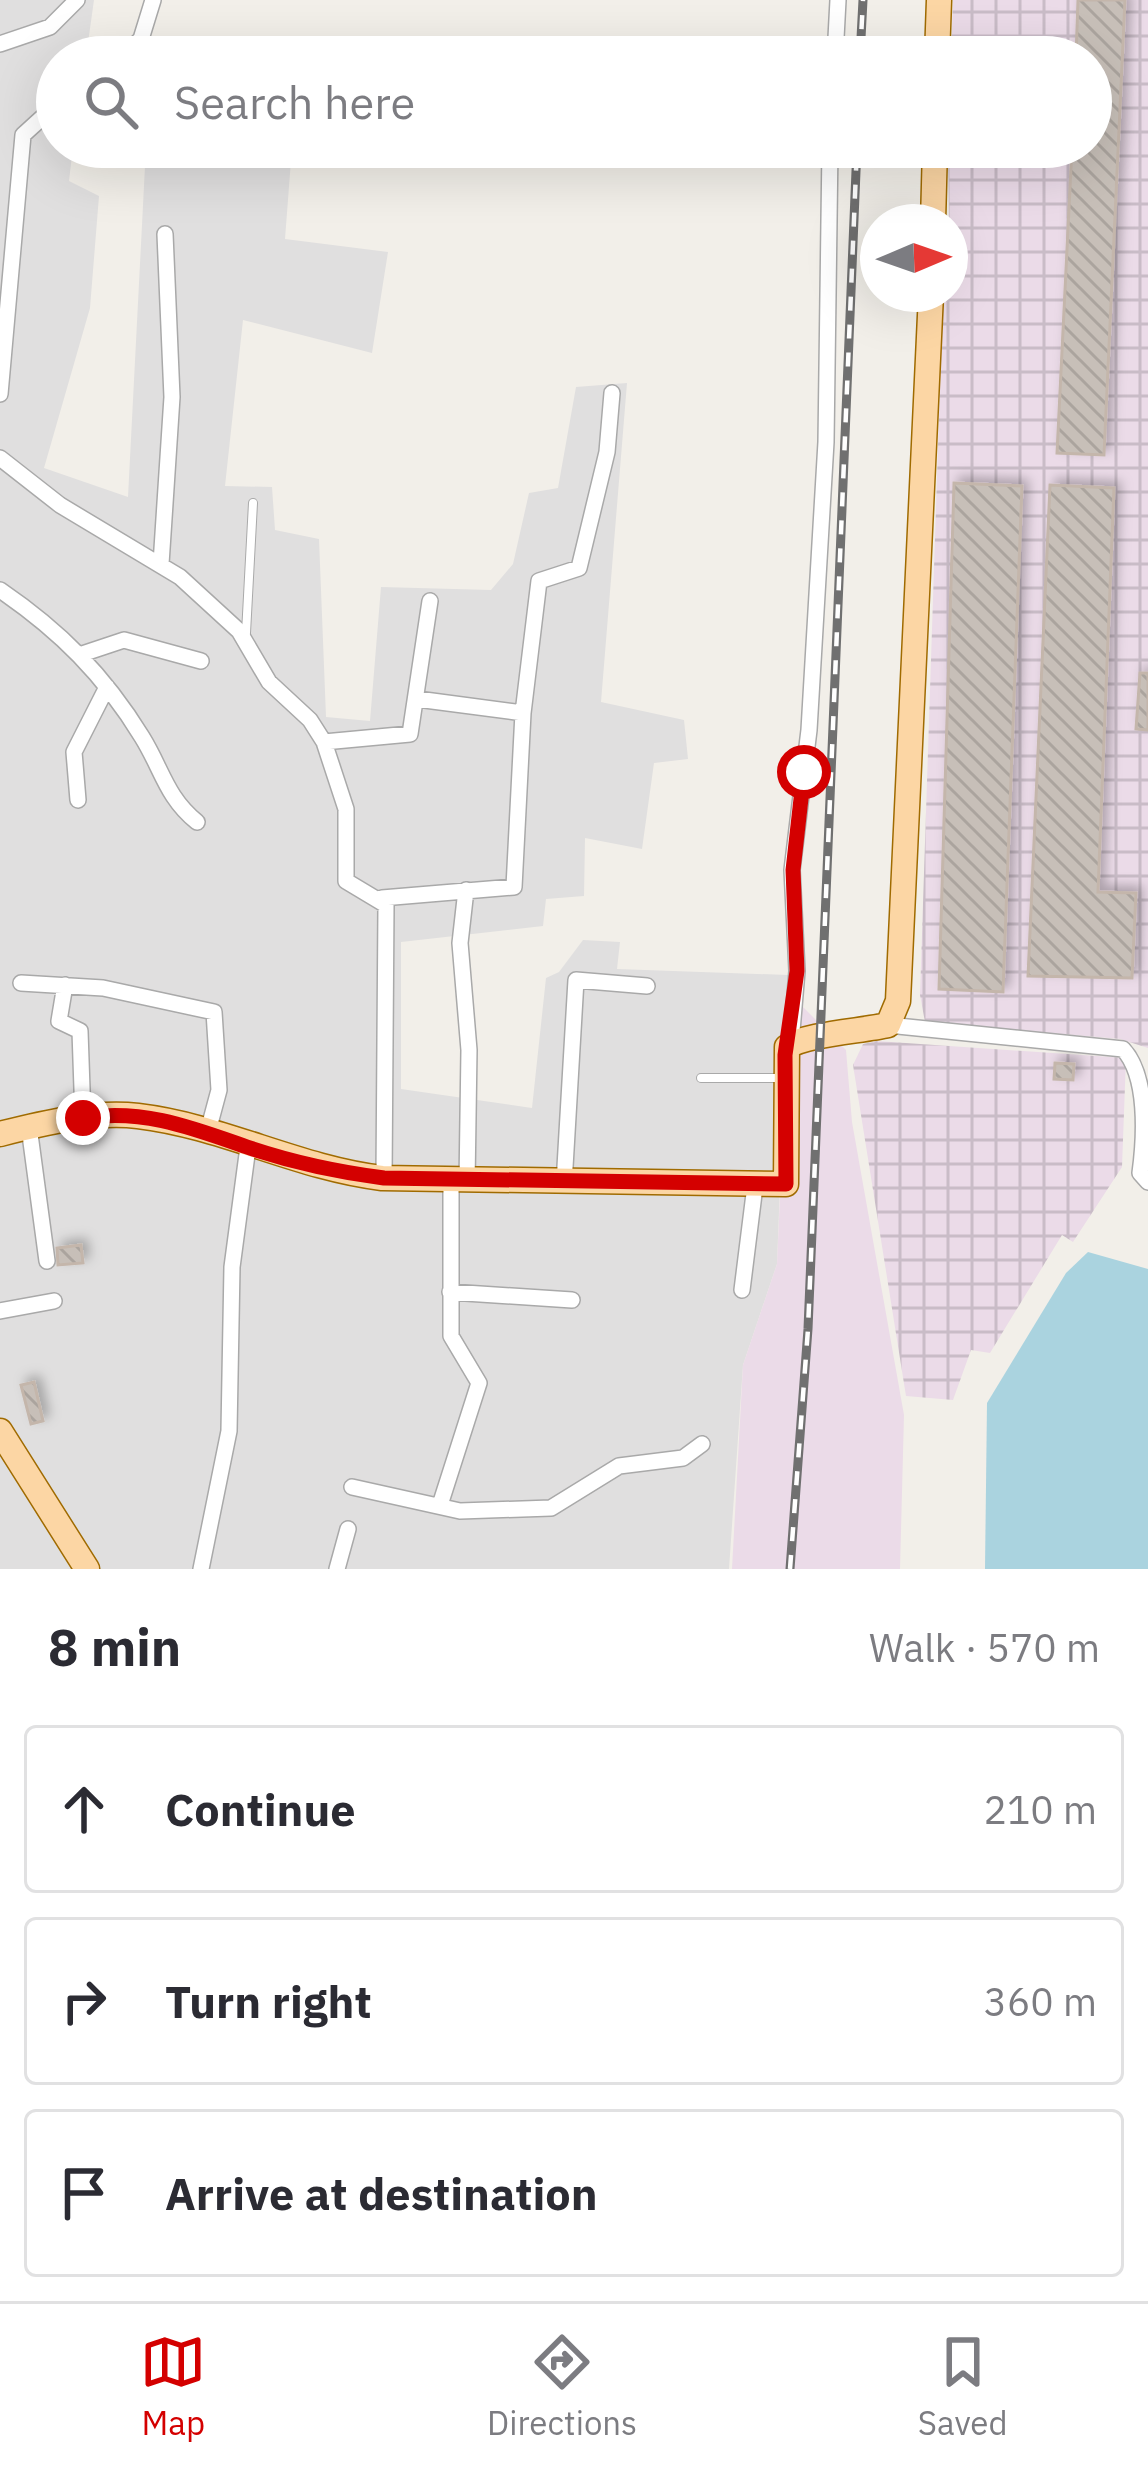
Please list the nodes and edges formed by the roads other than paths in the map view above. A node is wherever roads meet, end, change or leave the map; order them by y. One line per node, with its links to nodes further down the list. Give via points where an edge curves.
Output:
1 (77, 0): 8 (street, via 50,27)
2 (153, 0): 5 (street)
3 (838, 0): 6 (street)
4 (939, 0): 7 (main road)
5 (141, 36)
6 (836, 36)
7 (938, 36)
8 (0, 44)
9 (36, 123): 15 (street, via 23,135)
10 (830, 168): 37 (street, via 826,442 811,708 793,856)
11 (934, 168): 12 (main road)
12 (933, 204)
13 (165, 234): 19 (street, via 172,397)
14 (930, 312): 36 (main road, via 898,1000)
15 (0, 394)
16 (612, 394): 27 (street, via 579,568 539,581)
17 (0, 458): 19 (street)
18 (254, 503): 22 (lane)
19 (160, 564): 22 (street)
20 (0, 590): 23 (street)
21 (430, 601): 26 (street)
22 (245, 640): 28 (street, via 269,682)
23 (82, 655): 24 (street, via 124,640); 25 (street)
24 (201, 661)
25 (106, 686): 29 (street, via 73,756); 30 (street, via 170,796)
26 (417, 699): 27 (street); 28 (street, via 406,736)
27 (523, 712): 31 (street, via 514,887)
28 (324, 742): 32 (street, via 346,808 346,881)
29 (78, 800)
30 (197, 822)
31 (466, 890): 32 (street); 46 (street, via 460,943 469,1050)
32 (382, 898): 45 (street)
33 (21, 983): 34 (street)
34 (65, 985): 40 (street, via 58,1022 80,1031); 42 (street, via 214,1012 219,1090)
35 (646, 986): 48 (street, via 575,980)
36 (888, 1025): 37 (main road); 47 (street, via 1123,1049 1142,1079 1140,1173)
37 (791, 1042): 39 (main road)
38 (701, 1078): 39 (lane)
39 (785, 1078): 49 (main road, via 789,1180)
40 (83, 1118): 41 (main road); 42 (main road, via 134,1115)
41 (29, 1127): 43 (main road); 50 (street)
42 (208, 1131): 44 (main road)
43 (0, 1135)
44 (248, 1147): 45 (main road); 62 (street, via 232,1267 229,1430)
45 (384, 1178): 46 (main road)
46 (459, 1182): 48 (main road); 52 (street)
47 (1148, 1182)
48 (564, 1184): 49 (main road)
49 (755, 1186): 51 (street)
50 (47, 1261)
51 (742, 1290)
52 (450, 1292): 53 (street); 59 (street, via 452,1342 478,1384)
53 (572, 1300)
54 (54, 1301): 55 (street)
55 (0, 1311)
56 (0, 1431): 61 (main road)
57 (702, 1444): 59 (street, via 683,1458 620,1466 560,1506 471,1512)
58 (352, 1486): 59 (street)
59 (440, 1505)
60 (348, 1529): 63 (street)
61 (87, 1569)
62 (201, 1569)
63 (337, 1569)

